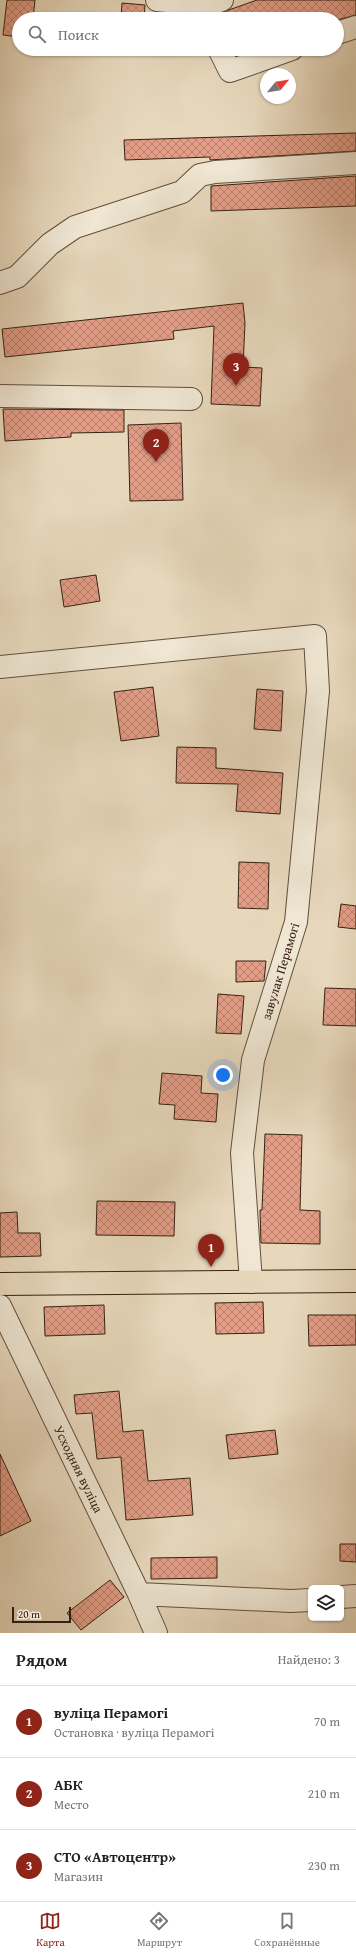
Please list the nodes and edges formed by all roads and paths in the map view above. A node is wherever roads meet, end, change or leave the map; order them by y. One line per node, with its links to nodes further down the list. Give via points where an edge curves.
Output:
1 (157, 0): 3 (street)
2 (222, 0): 3 (street)
3 (199, 11)
4 (356, 27): 5 (street)
5 (344, 31)
6 (222, 56): 7 (street, via 230,71)
7 (272, 56)
8 (356, 163): 9 (street, via 200,175 182,192 75,227 50,244 18,277)
9 (0, 283)
10 (0, 396): 11 (street)
11 (191, 399)
12 (0, 666): 14 (street, завулак Перамогі, via 315,636 318,691 296,922 253,1060 242,1153)
13 (356, 1281): 14 (main road)
14 (251, 1282): 15 (main road)
15 (0, 1284)
16 (0, 1306): 17 (street, Усходняя вуліца)
17 (139, 1594): 20 (street); 21 (street, Усходняя вуліца)
18 (356, 1596): 19 (street)
19 (344, 1597)
20 (301, 1600)
21 (156, 1633)

